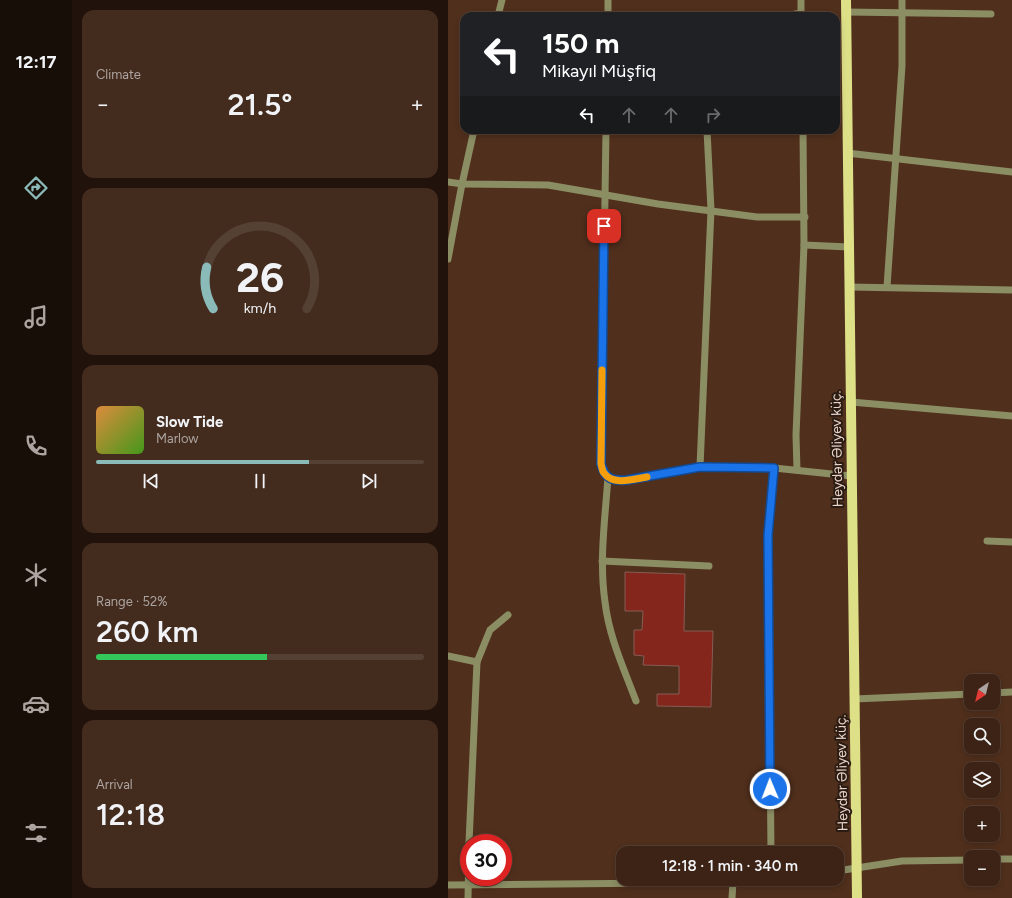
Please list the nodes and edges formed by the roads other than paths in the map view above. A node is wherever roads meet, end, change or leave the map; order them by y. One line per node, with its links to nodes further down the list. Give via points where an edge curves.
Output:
1 (502, 0): 6 (street)
2 (608, 0): 7 (street)
3 (801, 0): 8 (street)
4 (846, 0): 9 (main road, Heydər Əliyev küç.)
5 (902, 0): 10 (street)
6 (499, 12)
7 (608, 12)
8 (801, 12)
9 (846, 12): 10 (street); 16 (main road, Heydər Əliyev küç.)
10 (902, 14): 11 (street); 17 (street, via 902,66)
11 (991, 14)
12 (473, 134): 20 (street)
13 (606, 134): 21 (street)
14 (707, 134): 22 (street)
15 (803, 134): 23 (street)
16 (847, 153): 17 (street); 25 (main road, Heydər Əliyev küç.)
17 (896, 158): 18 (street); 28 (street)
18 (1012, 172)
19 (448, 182): 20 (street)
20 (462, 184): 21 (street, via 548,185); 26 (street)
21 (604, 194): 22 (street); 36 (street, via 601,464)
22 (711, 210): 23 (street, via 757,216); 32 (street)
23 (805, 216): 24 (street)
24 (804, 245): 25 (street); 34 (street, via 796,434)
25 (849, 247): 27 (main road, Heydər Əliyev küç.)
26 (448, 259)
27 (849, 287): 28 (street); 30 (main road, Heydər Əliyev küç.)
28 (887, 287): 29 (street)
29 (1012, 290)
30 (851, 402): 31 (street); 35 (main road, Heydər Əliyev küç.)
31 (1012, 416)
32 (700, 467): 33 (street); 36 (street, via 618,481)
33 (774, 468): 34 (street); 50 (street, via 768,535)
34 (797, 470): 35 (street)
35 (851, 476): 47 (main road, Heydər Əliyev küç.)
36 (608, 477): 39 (street)
37 (987, 541): 38 (street)
38 (1012, 542)
39 (602, 561): 40 (street); 48 (street, via 605,603 613,638)
40 (709, 566)
41 (508, 616): 43 (street, via 490,630)
42 (448, 656): 43 (street)
43 (477, 662): 49 (street)
44 (1012, 692): 45 (street)
45 (1000, 693)
46 (964, 694): 47 (street)
47 (854, 699): 54 (main road, Heydər Əliyev küç.)
48 (636, 701)
49 (469, 834)
50 (771, 846)
51 (1012, 859): 53 (street)
52 (964, 860): 54 (street, via 902,860)
53 (1000, 860)
54 (857, 868): 55 (street); 64 (main road, Heydər Əliyev küç.)
55 (844, 870)
56 (616, 883): 58 (street)
57 (460, 884): 59 (street)
58 (512, 884)
59 (448, 885)
60 (468, 886): 62 (street)
61 (733, 886): 63 (street)
62 (468, 898)
63 (732, 898)
64 (857, 898)

